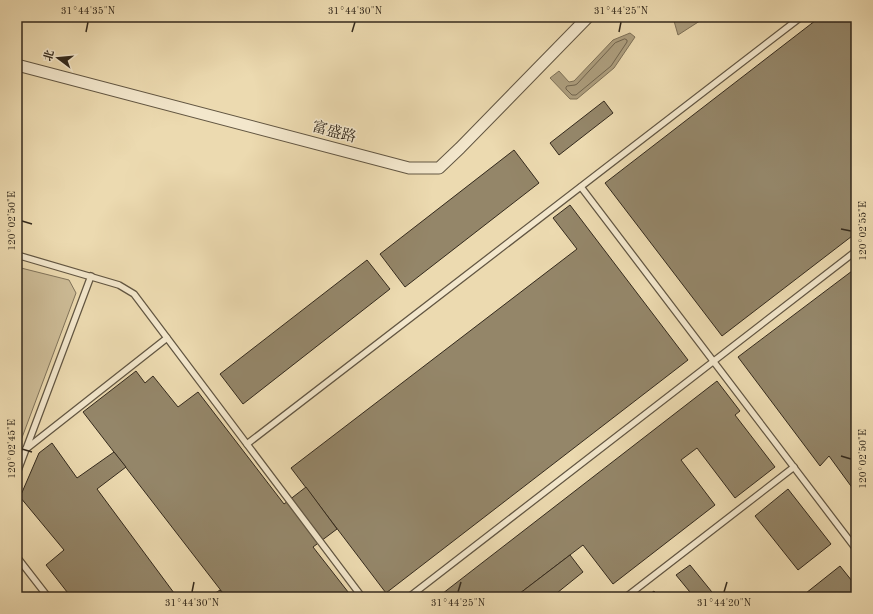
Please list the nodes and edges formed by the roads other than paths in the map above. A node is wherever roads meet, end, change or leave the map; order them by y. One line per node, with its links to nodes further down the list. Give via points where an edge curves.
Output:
1 (588, 17): 3 (street, 富盛路, via 439,168 409,168)
2 (802, 17): 4 (lane)
3 (17, 64)
4 (580, 187): 9 (lane); 10 (lane)
5 (856, 251): 9 (lane)
6 (17, 255): 7 (lane)
7 (91, 276): 8 (lane, via 119,285 134,294); 11 (lane)
8 (167, 338): 10 (lane); 11 (lane)
9 (714, 361): 12 (lane); 18 (lane)
10 (247, 444): 17 (lane)
11 (26, 449): 13 (lane)
12 (794, 467): 14 (lane); 19 (lane)
13 (17, 473)
14 (856, 549)
15 (17, 557): 16 (lane)
16 (48, 597)
17 (362, 597)
18 (409, 597)
19 (626, 597)

